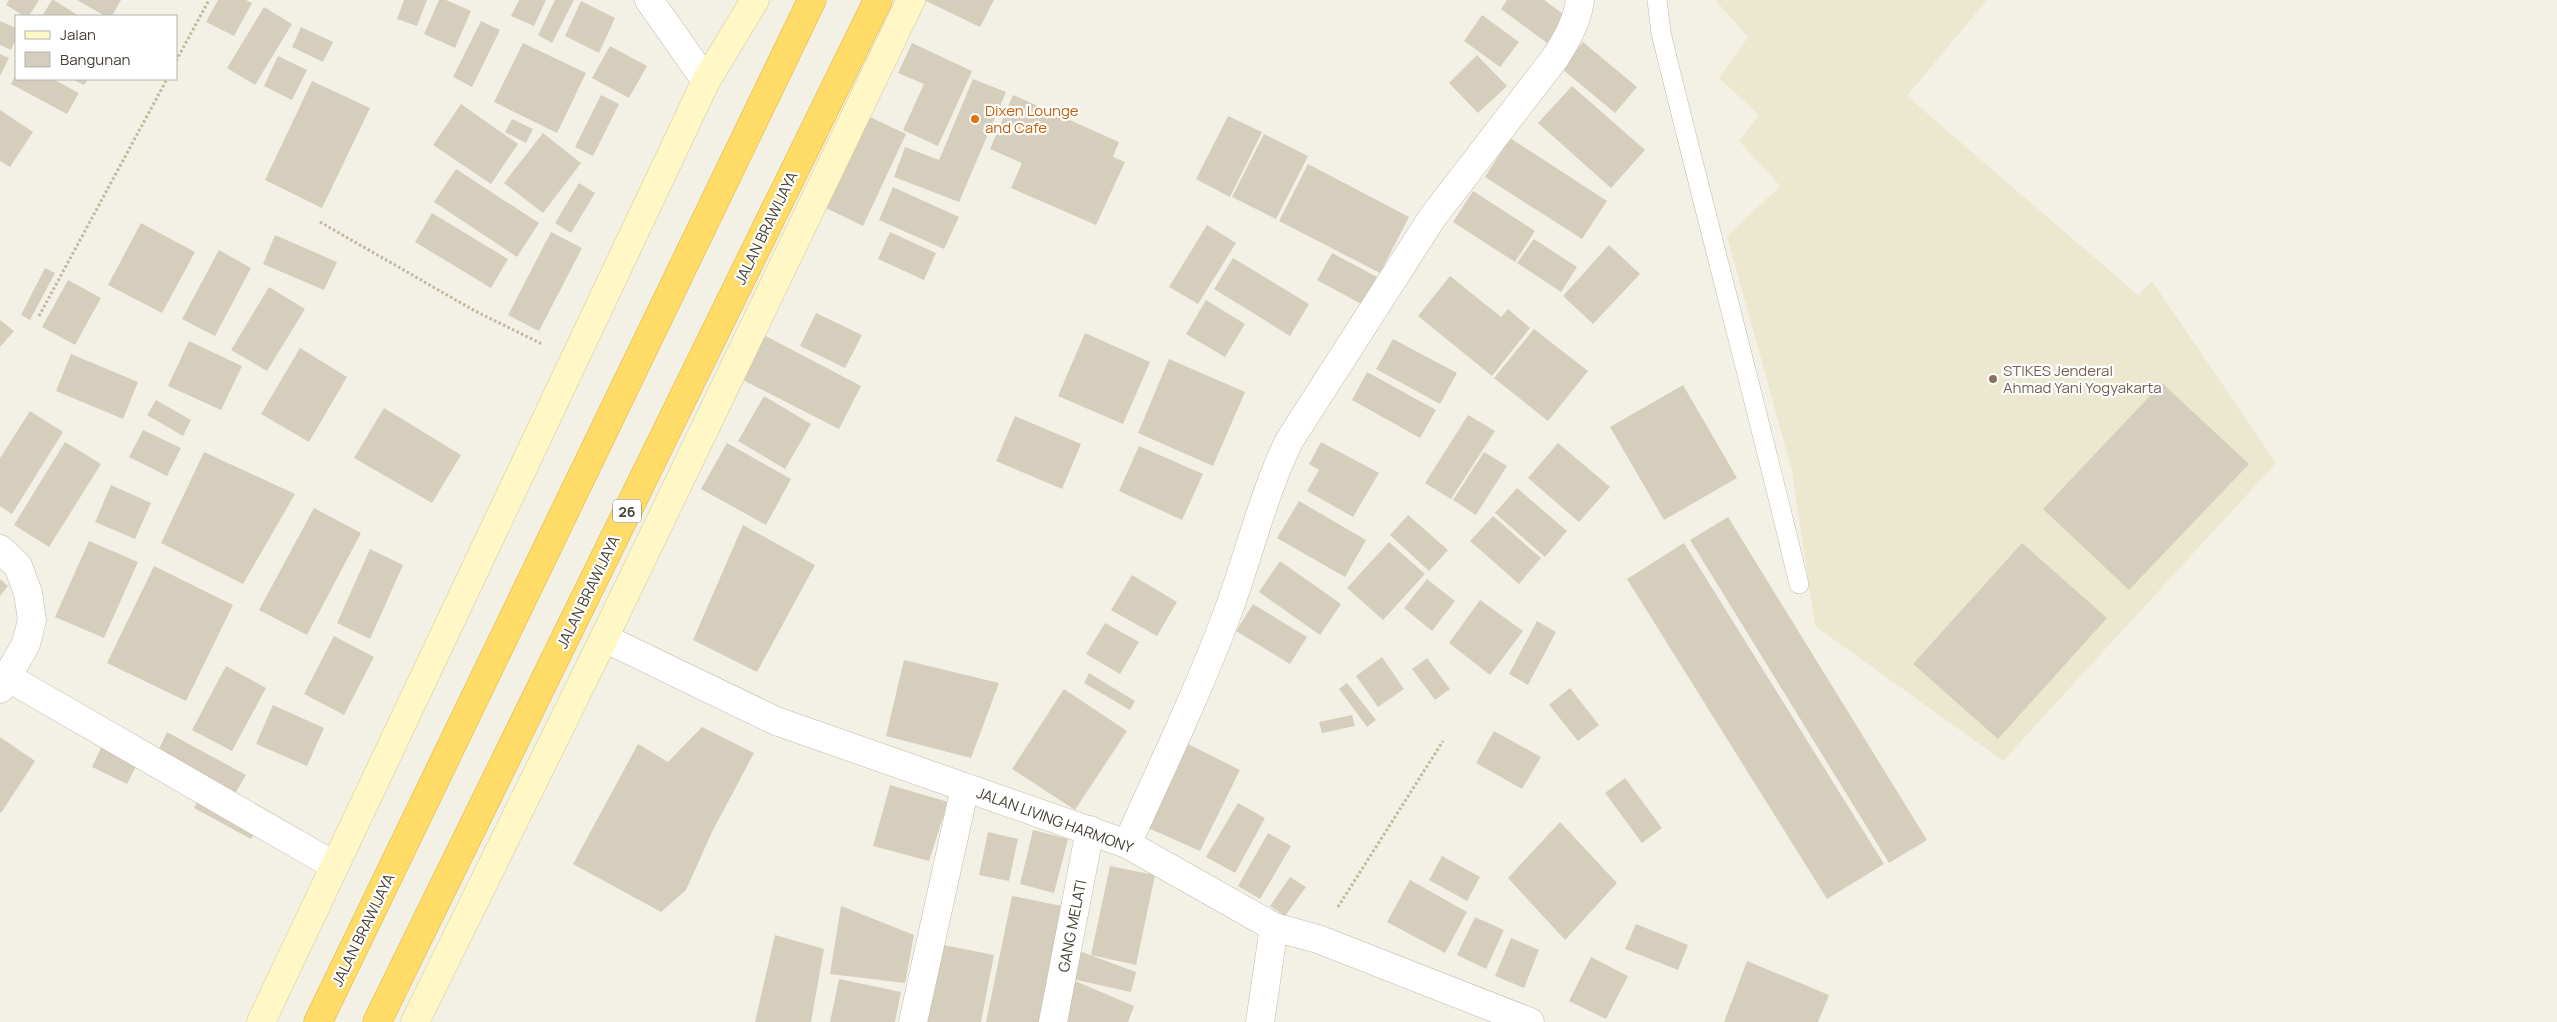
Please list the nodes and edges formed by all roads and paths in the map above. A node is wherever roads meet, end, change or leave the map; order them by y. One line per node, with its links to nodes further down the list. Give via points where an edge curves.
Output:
1 (209, 0): 9 (path)
2 (649, 0): 11 (street)
3 (755, 0): 11 (street)
4 (812, 0): 27 (highway, JALAN BRAWIJAYA)
5 (878, 0): 28 (highway, JALAN BRAWIJAYA / 26)
6 (911, 0): 17 (street)
7 (1580, 0): 22 (street, via 1570,34 1555,58 1432,218 1289,441 1276,467 1226,616 1188,710)
8 (1657, 0): 16 (lane, via 1661,33)
9 (178, 57)
10 (166, 80): 13 (path)
11 (706, 81): 14 (street)
12 (320, 222): 14 (path, via 475,311)
13 (39, 316)
14 (574, 359): 23 (street)
15 (0, 549): 18 (street, via 18,566 28,593 32,620 26,644)
16 (1799, 584)
17 (604, 638): 20 (street, JALAN LIVING HARMONY, via 776,721); 29 (street)
18 (4, 683): 23 (street)
19 (1443, 742): 25 (path)
20 (965, 787): 21 (street, JALAN LIVING HARMONY); 30 (street)
21 (1090, 830): 22 (street, JALAN LIVING HARMONY); 31 (street, GANG MELATI)
22 (1127, 844): 24 (street, JALAN LIVING HARMONY)
23 (335, 866): 26 (street)
24 (1274, 927): 25 (street, JALAN LIVING HARMONY); 32 (street)
25 (1318, 939): 33 (street, JALAN LIVING HARMONY)
26 (261, 1022)
27 (318, 1022)
28 (377, 1022)
29 (415, 1022)
30 (913, 1022)
31 (1053, 1022)
32 (1260, 1022)
33 (1530, 1022)

